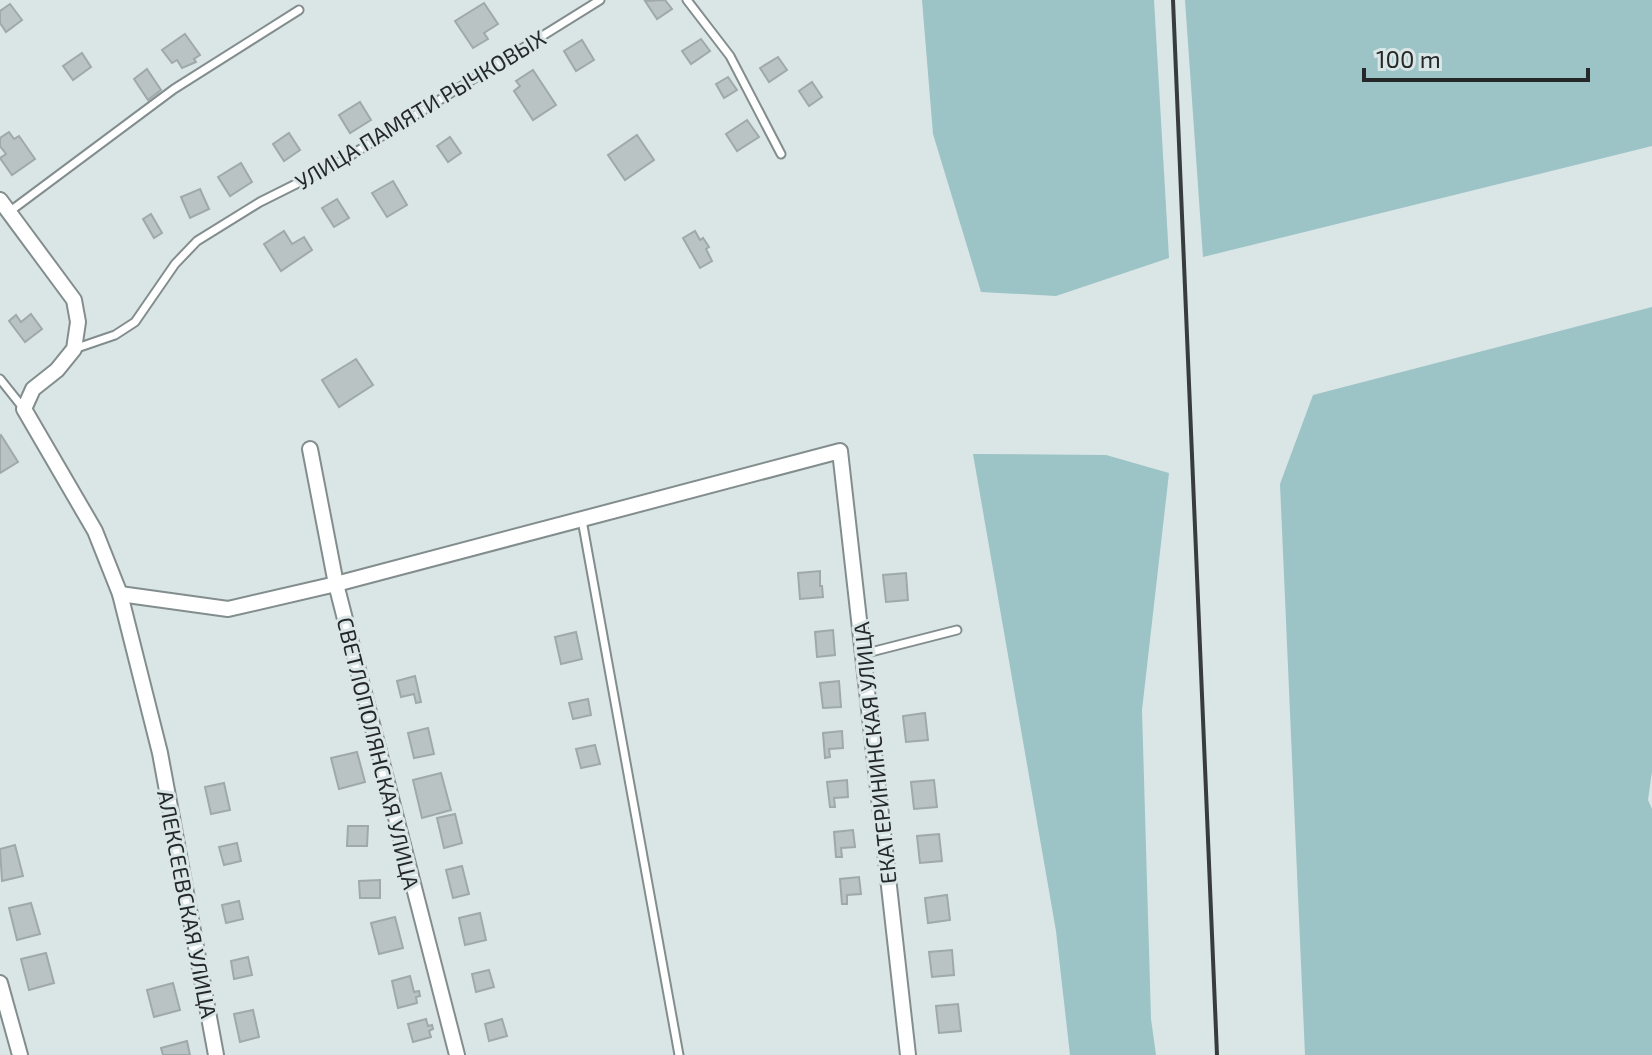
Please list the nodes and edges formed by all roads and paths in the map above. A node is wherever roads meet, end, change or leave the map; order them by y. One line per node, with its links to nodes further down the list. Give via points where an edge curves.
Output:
1 (600, 0): 6 (lane, УЛИЦА ПАМЯТИ РЫЧКОВЫХ, via 340,162 197,241 135,322)
2 (687, 0): 4 (lane, via 730,56)
3 (299, 10): 5 (lane)
4 (781, 154)
5 (5, 206): 6 (street, via 74,300)
6 (74, 349): 8 (street, via 33,389)
7 (0, 379): 8 (lane)
8 (24, 409): 12 (street, АЛЕКСЕЕВСКАЯ УЛИЦА, via 95,531)
9 (310, 449): 11 (street, СВЕТЛОПОЛЯНСКАЯ УЛИЦА)
10 (581, 518): 11 (street); 14 (street, ЕКАТЕРИНИНСКАЯ УЛИЦА, via 840,451); 19 (lane)
11 (336, 584): 12 (street, via 228,609); 18 (street, СВЕТЛОПОЛЯНСКАЯ УЛИЦА)
12 (120, 594): 17 (street, АЛЕКСЕЕВСКАЯ УЛИЦА, via 160,753)
13 (957, 630): 14 (lane)
14 (863, 654): 20 (street, ЕКАТЕРИНИНСКАЯ УЛИЦА)
15 (0, 983): 16 (street)
16 (20, 1055)
17 (216, 1055)
18 (457, 1055)
19 (679, 1055)
20 (908, 1055)

